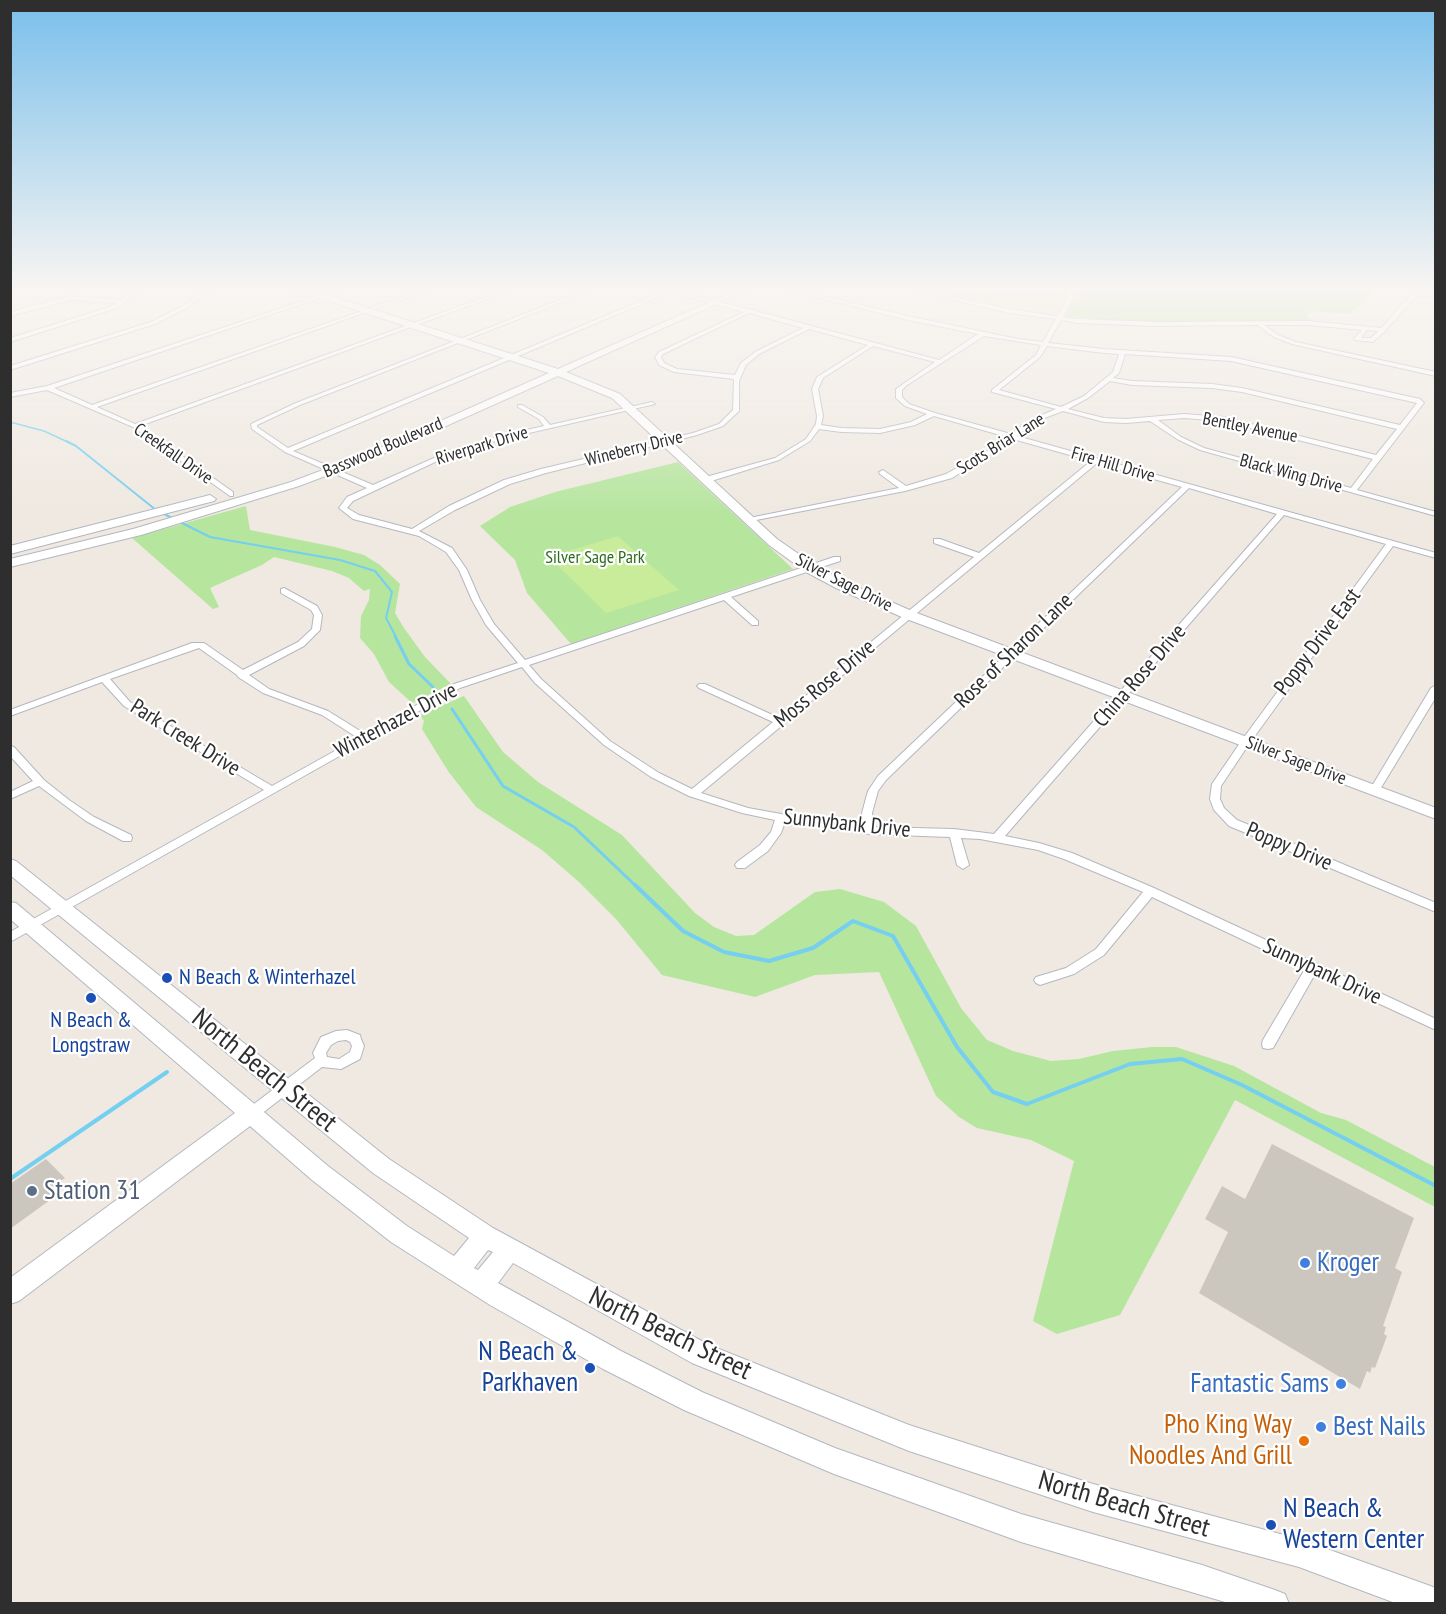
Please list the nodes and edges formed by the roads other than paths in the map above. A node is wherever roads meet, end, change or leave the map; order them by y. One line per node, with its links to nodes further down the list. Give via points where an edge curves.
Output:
1 (112, 366): 20 (street)
2 (207, 366): 24 (street)
3 (300, 366): 30 (street)
4 (395, 366): 37 (street, via 256,423 254,428)
5 (490, 366): 37 (street)
6 (571, 366): 16 (main road, Basswood Boulevard)
7 (666, 366): 18 (street, via 676,371)
8 (742, 366): 18 (street)
9 (837, 366): 33 (street, via 820,377 815,388)
10 (933, 366): 28 (street, Fire Hill Drive, via 905,384 897,394 907,405)
11 (1026, 366): 26 (street, Bentley Avenue, via 994,389)
12 (1119, 366): 19 (street, Scots Briar Lane)
13 (1271, 366): 34 (street, via 1418,400 1421,403)
14 (1402, 366): 17 (street)
15 (544, 367): 16 (main road, Silver Sage Drive); 27 (main road, Basswood Boulevard)
16 (558, 372): 25 (main road, Silver Sage Drive, via 597,386); 41 (main road, Basswood Boulevard)
17 (1436, 374)
18 (737, 377): 36 (street, Wineberry Drive, via 736,411 727,421)
19 (1107, 379): 26 (street, Scots Briar Lane, via 1086,397); 34 (street, via 1235,389)
20 (48, 388): 21 (street); 24 (street, Creekfall Drive)
21 (10, 395)
22 (652, 404): 25 (street, Riverpark Drive)
23 (520, 406): 32 (street)
24 (91, 407): 30 (street, Creekfall Drive)
25 (631, 408): 32 (street, Riverpark Drive); 36 (main road, Silver Sage Drive)
26 (1062, 409): 29 (street, Bentley Avenue, via 1104,420); 35 (street, Scots Briar Lane, via 1040,417)
27 (439, 413)
28 (933, 414): 33 (street, via 913,424 880,431); 35 (street, Fire Hill Drive)
29 (1152, 419): 38 (street, Bentley Avenue, via 1223,419); 47 (street, Black Wing Drive, via 1202,449)
30 (135, 426): 48 (street, Creekfall Drive)
31 (408, 427): 40 (main road, Basswood Boulevard)
32 (548, 427): 45 (street, Riverpark Drive, via 454,451)
33 (818, 427): 43 (street, via 808,440 777,459)
34 (1402, 428): 38 (street)
35 (1011, 436): 39 (street, Fire Hill Drive); 46 (street, Scots Briar Lane, via 963,469)
36 (665, 441): 43 (main road, Silver Sage Drive); 54 (street, Wineberry Drive, via 507,482)
37 (287, 451): 40 (street)
38 (1378, 458): 47 (street)
39 (1096, 460): 44 (street, Fire Hill Drive); 59 (street, Moss Rose Drive)
40 (317, 465): 41 (street); 48 (main road, Basswood Boulevard)
41 (331, 471): 45 (street); 53 (main road, Basswood Boulevard, via 189,518)
42 (883, 472): 46 (street)
43 (705, 480): 52 (main road, Silver Sage Drive)
44 (1187, 486): 50 (street, Fire Hill Drive); 68 (street, Rose of Sharon Lane)
45 (373, 488): 49 (street, Riverpark Drive, via 350,498)
46 (905, 489): 52 (street, Scots Briar Lane)
47 (1352, 491): 51 (street, Black Wing Drive)
48 (230, 494): 53 (main road, Basswood Boulevard, via 176,509)
49 (343, 506): 54 (street, Sunnybank Drive, via 356,517)
50 (1282, 513): 57 (street, Fire Hill Drive); 74 (street, China Rose Drive)
51 (1436, 514)
52 (749, 520): 63 (main road, Silver Sage Drive)
53 (150, 522): 55 (main road, Basswood Boulevard)
54 (414, 531): 69 (street, Sunnybank Drive, via 456,557 490,625)
55 (113, 532): 58 (main road, Basswood Boulevard); 62 (main road, Basswood Boulevard)
56 (937, 541): 59 (street)
57 (1392, 543): 60 (street, Fire Hill Drive); 78 (street, Poppy Drive East)
58 (10, 551)
59 (980, 556): 66 (street, Moss Rose Drive)
60 (1436, 556)
61 (837, 560): 63 (street, Winterhazel Drive)
62 (10, 563)
63 (812, 569): 65 (street, Winterhazel Drive); 66 (main road, Silver Sage Drive)
64 (284, 591): 70 (street, via 314,608 318,615 316,630 301,644)
65 (727, 598): 67 (street); 69 (street, Winterhazel Drive)
66 (909, 615): 68 (main road, Silver Sage Drive); 76 (street, Moss Rose Drive)
67 (755, 623)
68 (1011, 654): 74 (main road, Silver Sage Drive); 88 (street, Rose of Sharon Lane, via 882,778 873,791 867,813)
69 (524, 663): 77 (street, Winterhazel Drive, via 457,686); 84 (street, Sunnybank Drive, via 538,681 607,743 655,775)
70 (242, 675): 71 (street, via 205,646 196,645); 77 (street, via 266,691 325,713)
71 (105, 680): 75 (street); 82 (street, Park Creek Drive, via 127,704)
72 (702, 686): 76 (street)
73 (1436, 688): 83 (street)
74 (1122, 696): 78 (main road, Silver Sage Drive); 91 (street, China Rose Drive)
75 (10, 713)
76 (780, 722): 84 (street, Moss Rose Drive)
77 (364, 737): 82 (street, Winterhazel Drive)
78 (1245, 742): 83 (main road, Silver Sage Drive); 97 (street, Poppy Drive, via 1216,786 1218,810 1226,818)
79 (10, 749): 80 (street)
80 (38, 779): 81 (street); 85 (street); 90 (street, via 90,819)
81 (10, 789)
82 (270, 790): 98 (street, Winterhazel Drive)
83 (1374, 791): 86 (main road, Silver Sage Drive)
84 (693, 794): 87 (street, Sunnybank Drive)
85 (10, 795)
86 (1436, 814)
87 (781, 818): 88 (street, Sunnybank Drive); 93 (street, via 776,833 764,848)
88 (868, 830): 89 (street, Sunnybank Drive)
89 (954, 833): 91 (street, Sunnybank Drive); 94 (street)
90 (127, 838)
91 (998, 838): 95 (street, Sunnybank Drive, via 1068,856)
92 (10, 864): 98 (main road, North Beach Street)
93 (741, 865)
94 (963, 865)
95 (1150, 891): 101 (street, Sunnybank Drive); 102 (street, via 1100,952 1070,971)
96 (10, 908): 99 (main road, North Beach Street)
97 (1436, 908)
98 (63, 909): 99 (street, Winterhazel Drive); 106 (main road, North Beach Street)
99 (32, 926): 100 (street, Winterhazel Drive); 107 (main road, North Beach Street)
100 (10, 938)
101 (1312, 968): 103 (street, Sunnybank Drive); 104 (street)
102 (1041, 980)
103 (1436, 1025)
104 (1268, 1044)
105 (322, 1060): 106 (street)
106 (285, 1088): 107 (street); 108 (main road, North Beach Street, via 381,1166)
107 (251, 1114): 110 (main road, North Beach Street, via 320,1173); 112 (main road)
108 (485, 1236): 109 (main road, North Beach Street); 110 (main road)
109 (508, 1250): 111 (main road); 113 (main road, North Beach Street, via 700,1354 909,1438 1093,1498 1299,1553)
110 (457, 1271): 111 (main road, North Beach Street)
111 (481, 1285): 114 (main road, North Beach Street, via 693,1401 834,1461 1021,1528 1202,1579)
112 (10, 1293)
113 (1436, 1603)
114 (1275, 1604)

